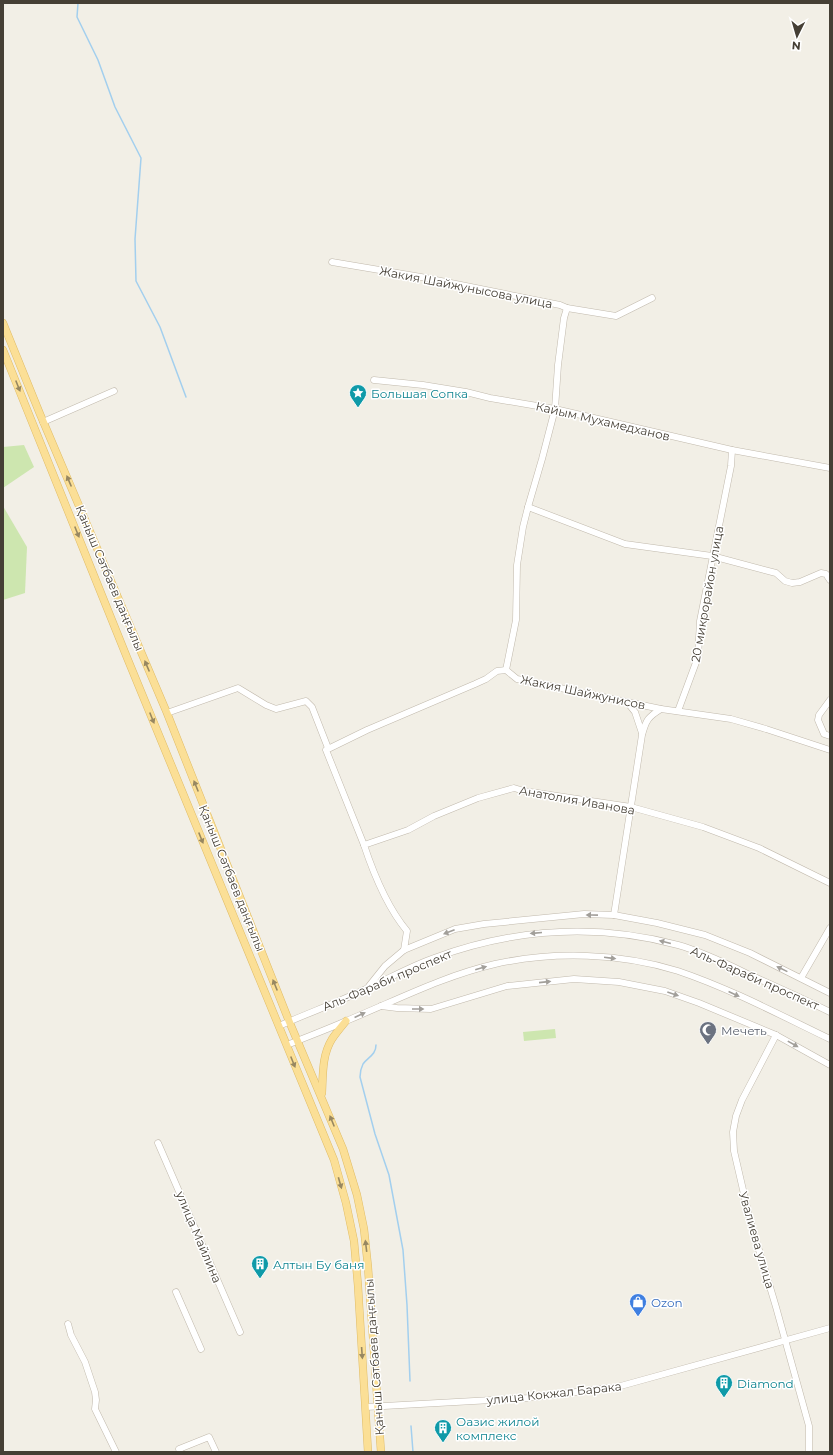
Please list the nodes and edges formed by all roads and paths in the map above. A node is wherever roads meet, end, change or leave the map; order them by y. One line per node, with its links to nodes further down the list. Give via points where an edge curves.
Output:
1 (332, 262): 3 (street, Жакия Шайжунысова улица, via 437,280)
2 (652, 298): 3 (street, via 616,316)
3 (567, 308): 8 (street, Жакия Шайжунысова улица, via 558,365)
4 (3, 324): 9 (main road, Қаныш Сәтбаев даңғылы)
5 (3, 350): 38 (main road, Қаныш Сәтбаев даңғылы, one-way to 38)
6 (374, 380): 8 (street, Кайым Мухамедханов, via 423,385)
7 (114, 391): 9 (street)
8 (555, 409): 10 (street, Кайым Мухамедханов); 12 (street, Жакия Шайжунысова улица)
9 (43, 422): 20 (main road, Қаныш Сәтбаев даңғылы, one-way to 9)
10 (732, 450): 11 (street, Кайым Мухамедханов); 13 (street, 20 микрорайон улица)
11 (830, 468)
12 (528, 507): 13 (street, via 625,544); 15 (street, Жакия Шайжунысова улица, via 518,565 516,620)
13 (712, 556): 14 (street, via 776,573 785,581 792,583 821,573 826,574); 19 (street, 20 микрорайон улица, via 700,621 698,657)
14 (830, 580)
15 (506, 670): 17 (street, Жакия Шайжунисов, via 516,679); 23 (street, Жакия Шайжунисов, via 497,671 486,679)
16 (830, 700): 22 (street, via 818,720 824,734)
17 (627, 702): 18 (street, Жакия Шайжунисов); 21 (street, via 635,712)
18 (661, 709): 19 (street, Жакия Шайжунисов); 21 (street, via 651,715)
19 (678, 711): 24 (street, Жакия Шайжунисов, via 731,719)
20 (167, 714): 23 (street, via 238,688 276,709 306,701 312,707); 36 (main road, Қаныш Сәтбаев даңғылы, one-way to 20)
21 (642, 735): 25 (street)
22 (830, 736)
23 (327, 749): 26 (street)
24 (830, 750)
25 (631, 807): 26 (street, Анатолия Иванова, via 524,792 514,788 478,798 408,830); 27 (street, Анатолия Иванова, via 703,827 745,842); 28 (street)
26 (364, 845): 30 (street, via 377,880 407,931)
27 (830, 883)
28 (614, 915): 30 (street, one-way to 30, via 584,914 484,924 455,929); 31 (street, one-way to 28, via 705,935)
29 (830, 928): 31 (street)
30 (404, 950): 32 (street, via 385,966)
31 (801, 978): 33 (street)
32 (368, 988): 35 (street, Аль-Фараби проспект, one-way to 32, via 714,958 679,946 649,938 586,931 526,934 465,947 401,971); 36 (street, Аль-Фараби проспект)
33 (830, 992)
34 (379, 1006): 37 (street, Аль-Фараби проспект, one-way to 34); 39 (street, one-way to 39, via 431,1009 507,986 574,979 599,980 665,991); 40 (street, Аль-Фараби проспект, one-way to 40, via 461,974 495,964 544,957 606,957 640,962 710,983)
35 (830, 1012)
36 (289, 1021): 38 (street, Аль-Фараби проспект); 41 (main road, Қаныш Сәтбаев даңғылы)
37 (346, 1021): 41 (street, Аль-Фараби проспект); 44 (main road, via 332,1039 326,1052)
38 (279, 1026): 42 (main road, Қаныш Сәтбаев даңғылы)
39 (776, 1035): 43 (street, one-way to 43); 50 (street, Увалиева улица, via 742,1100 733,1132 734,1151 750,1220)
40 (830, 1039)
41 (298, 1040): 42 (street, Аль-Фараби проспект); 44 (main road, Қаныш Сәтбаев даңғылы)
42 (287, 1045): 52 (main road, Қаныш Сәтбаев даңғылы, one-way to 52, via 334,1160 346,1203 354,1241)
43 (830, 1066)
44 (322, 1097): 53 (main road, Қаныш Сәтбаев даңғылы, one-way to 44, via 364,1229 346,1157)
45 (158, 1143): 49 (street, улица Майлина)
46 (176, 1292): 51 (street)
47 (68, 1324): 55 (street, via 95,1392 95,1409)
48 (830, 1328): 50 (street, улица Кокжал Барака)
49 (240, 1332)
50 (785, 1340): 53 (street, улица Кокжал Барака, via 616,1387 526,1398); 60 (street, Увалиева улица, via 809,1426)
51 (201, 1349)
52 (366, 1407): 53 (street, улица Кокжал Барака); 58 (main road, Қаныш Сәтбаев даңғылы)
53 (378, 1407): 59 (main road, Қаныш Сәтбаев даңғылы)
54 (179, 1450): 56 (street); 57 (street, via 209,1437)
55 (116, 1452)
56 (171, 1452)
57 (216, 1452)
58 (368, 1452)
59 (381, 1452)
60 (810, 1452)

